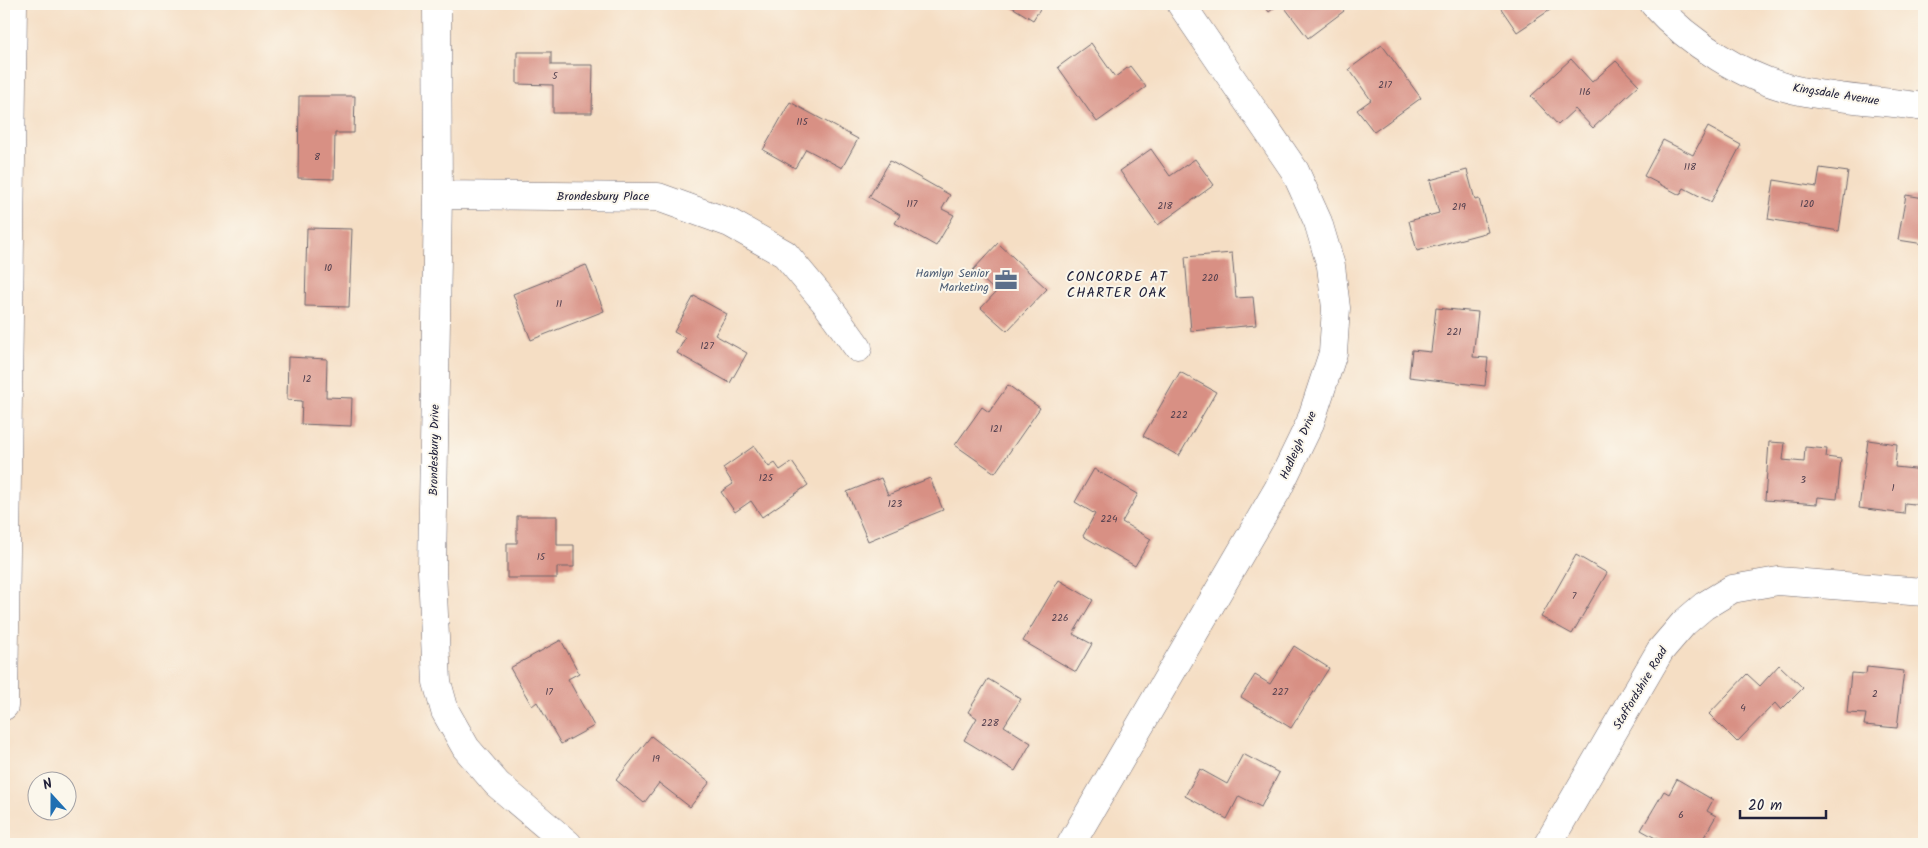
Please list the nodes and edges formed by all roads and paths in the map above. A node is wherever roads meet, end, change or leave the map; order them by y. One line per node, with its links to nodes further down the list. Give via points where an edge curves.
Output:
1 (13, 4): 7 (street)
2 (437, 4): 6 (street, Brondesbury Drive)
3 (1181, 4): 12 (street, Hadleigh Drive, via 1295,172 1318,222 1331,266 1336,308 1333,353 1310,423 1278,489)
4 (1654, 4): 5 (street, Kingsdale Avenue, via 1698,43 1738,69 1795,90)
5 (1924, 107)
6 (438, 195): 8 (street, Brondesbury Place, via 658,196 730,223 785,254); 11 (street, Brondesbury Drive, via 432,571 437,682 445,711 466,748 497,784)
7 (6, 289): 10 (street, via 9,439)
8 (858, 348)
9 (1924, 592): 13 (street, Staffordshire Road, via 1778,581 1732,589 1704,606 1660,651)
10 (4, 706)
11 (568, 844)
12 (1071, 844)
13 (1548, 844)

